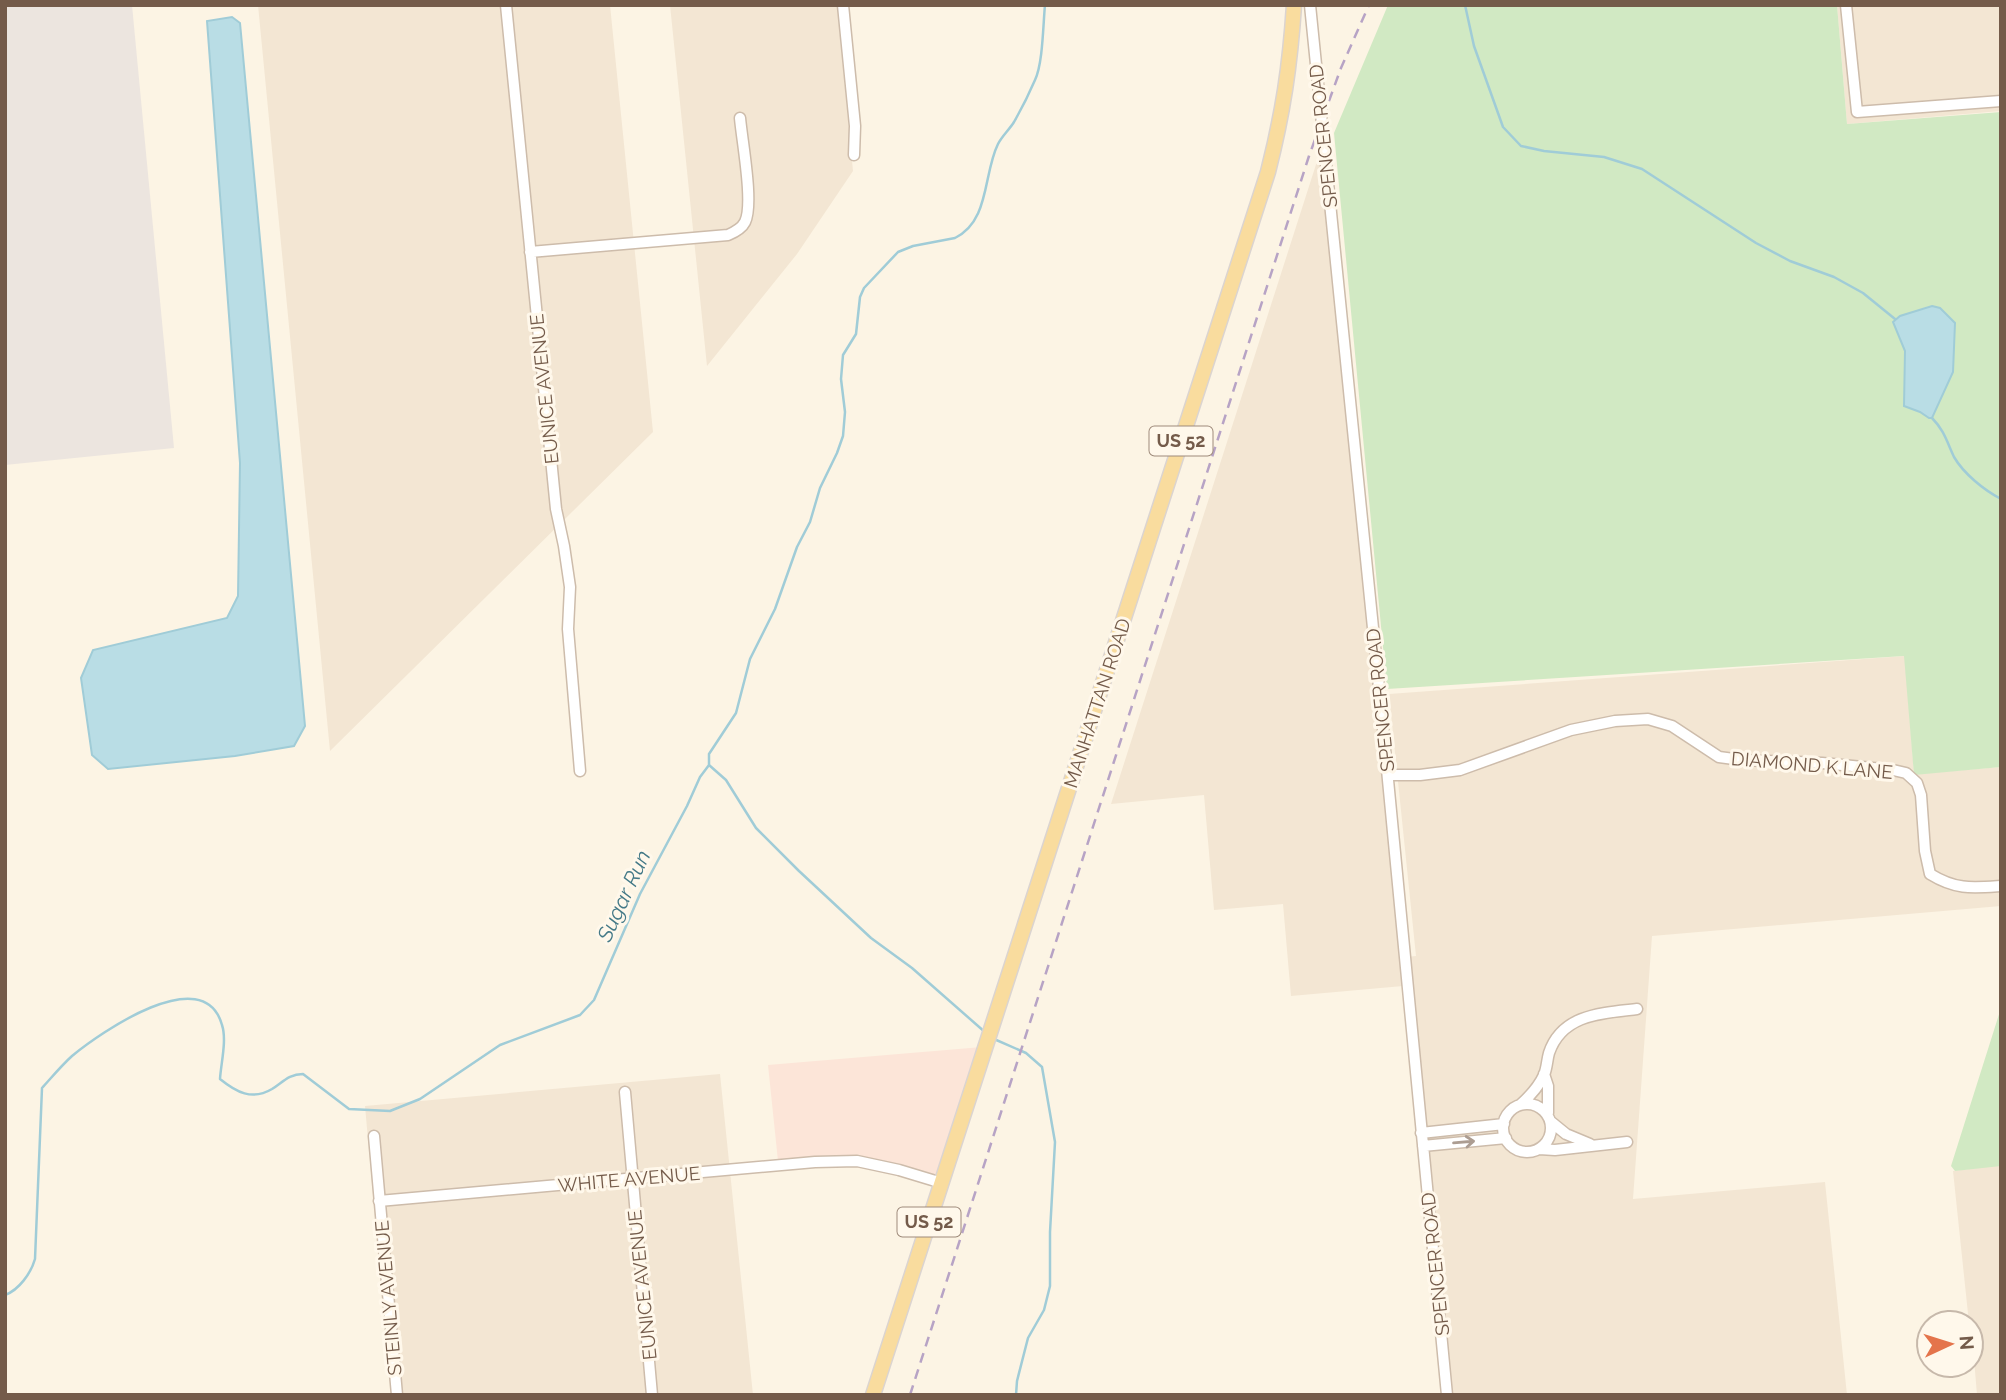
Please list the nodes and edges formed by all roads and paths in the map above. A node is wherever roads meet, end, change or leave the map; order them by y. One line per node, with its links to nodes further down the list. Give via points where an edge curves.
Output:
1 (506, 5): 9 (street, EUNICE AVENUE)
2 (842, 5): 8 (street)
3 (1294, 5): 27 (main road, MANHATTAN ROAD / US 52, via 1290,69 1268,172)
4 (1310, 5): 11 (street, SPENCER ROAD)
5 (1846, 5): 6 (street, via 1857,111)
6 (2001, 101)
7 (740, 118): 9 (street, via 749,202 744,224 729,235)
8 (854, 155)
9 (530, 252): 10 (street, EUNICE AVENUE, via 556,509 569,587 568,629)
10 (580, 771)
11 (1388, 775): 12 (street, DIAMOND K LANE, via 1460,770 1571,730 1648,719 1672,726 1719,757 1906,773 1921,795 1930,874 1948,885); 19 (street, SPENCER ROAD)
12 (2001, 886)
13 (1637, 1009): 14 (street, via 1594,1013 1568,1026 1550,1049)
14 (1544, 1074): 16 (street); 17 (street)
15 (625, 1092): 26 (street, EUNICE AVENUE)
16 (1520, 1105): 17 (street, via 1535,1105); 18 (street)
17 (1549, 1117): 23 (street, via 1566,1134); 25 (street, via 1550,1137)
18 (1504, 1124): 19 (street); 21 (street)
19 (1422, 1133): 24 (street, SPENCER ROAD)
20 (374, 1136): 28 (street)
21 (1506, 1138): 24 (street, one-way to 21); 25 (street, via 1522,1152)
22 (1627, 1142): 23 (street)
23 (1593, 1145): 25 (street)
24 (1423, 1146): 32 (street, SPENCER ROAD)
25 (1539, 1149)
26 (631, 1180): 27 (street, WHITE AVENUE, via 858,1161); 28 (street, WHITE AVENUE); 30 (street, EUNICE AVENUE)
27 (942, 1182): 31 (main road, MANHATTAN ROAD / US 52)
28 (379, 1201): 29 (street, STEINLY AVENUE)
29 (397, 1395)
30 (652, 1395)
31 (873, 1395)
32 (1447, 1395)

